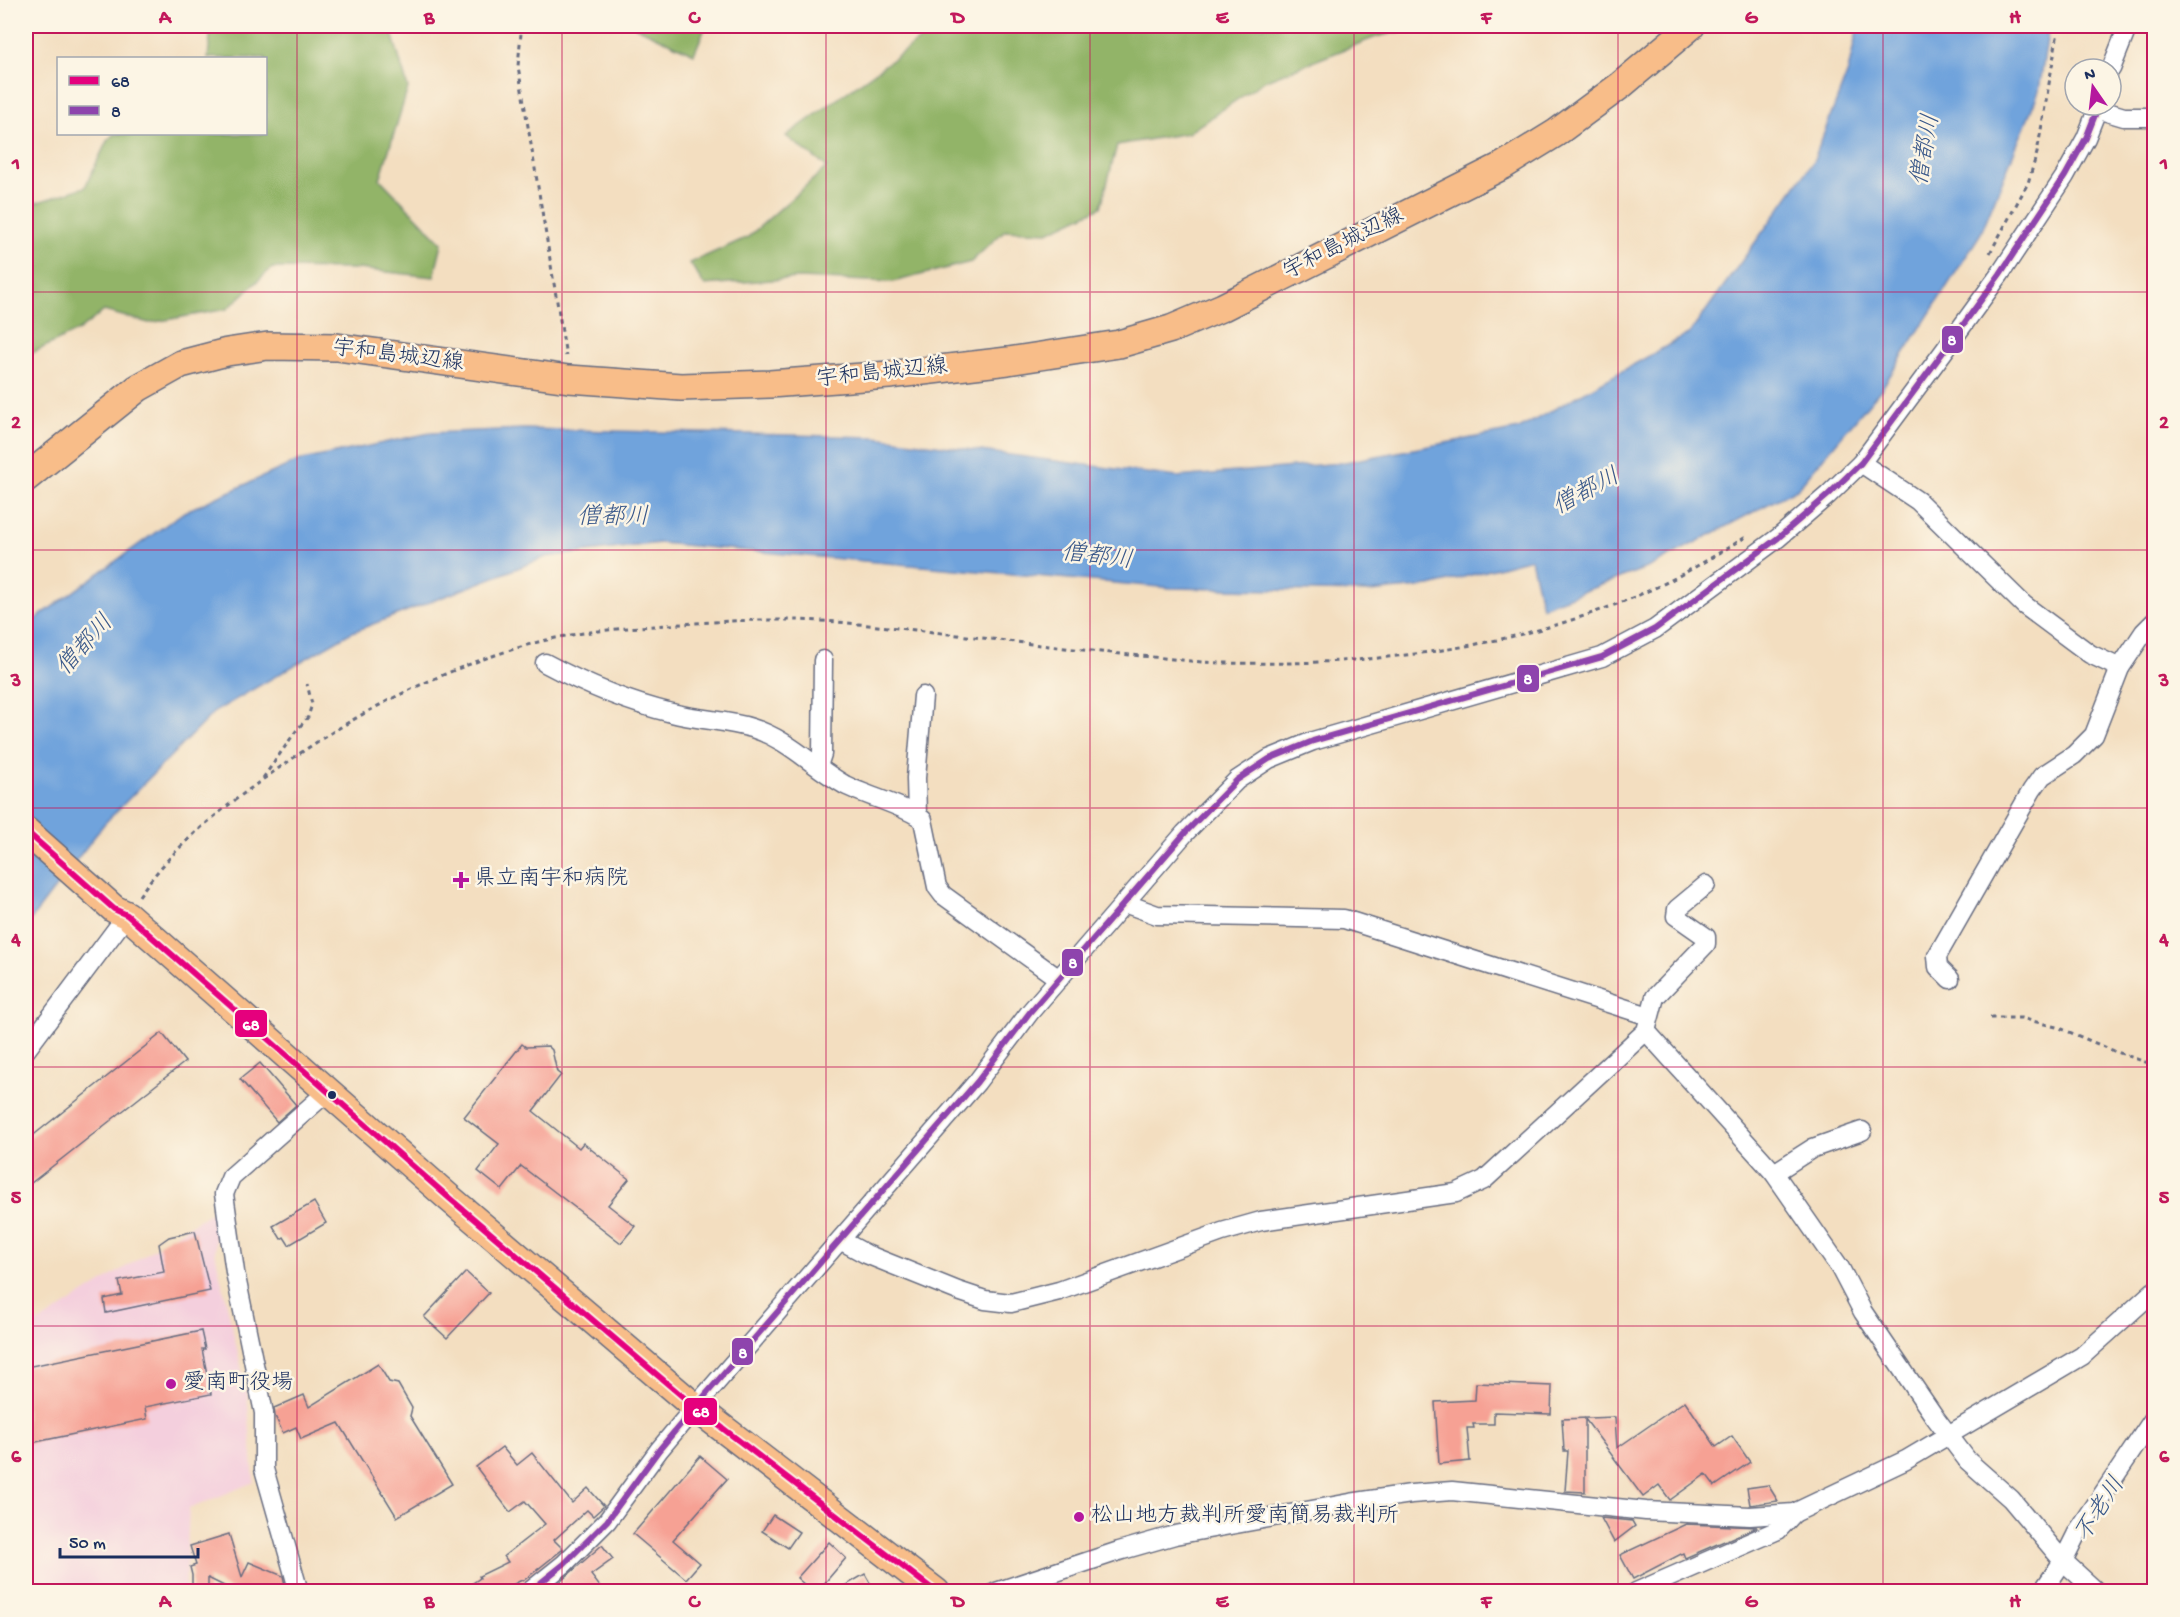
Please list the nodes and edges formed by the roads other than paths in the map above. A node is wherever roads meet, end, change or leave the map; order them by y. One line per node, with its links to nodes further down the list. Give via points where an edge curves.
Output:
1 (1690, 26): 8 (main road, 宇和島城辺線, via 1622,86 1504,165 1223,307 1171,329 1119,344 889,375 681,387 569,379 337,347 267,346 181,364 138,388)
2 (2127, 26): 3 (street)
3 (2115, 57)
4 (2094, 117): 7 (street, via 2065,176 2000,273)
5 (2123, 117): 6 (street)
6 (2154, 117)
7 (1861, 463): 12 (street, via 1918,501 2024,605 2090,654); 18 (street, via 1820,503 1724,580 1654,629 1602,657 1323,738 1269,759 1237,780)
8 (26, 478)
9 (2151, 631): 12 (street)
10 (823, 660): 14 (street, via 822,754)
11 (545, 663): 14 (street, via 621,699 673,714 752,728 779,740)
12 (2120, 668): 21 (street, via 2094,735 2074,755 2042,776 2032,790 1937,956 1938,967)
13 (923, 696): 15 (street)
14 (818, 766): 15 (street, via 845,785)
15 (917, 815): 20 (street, via 923,820 937,887 943,895)
16 (26, 831): 19 (main road)
17 (1706, 885): 22 (street, via 1677,909 1676,915 1706,937 1706,944 1655,996)
18 (1124, 903): 20 (street); 22 (street, via 1157,915 1344,919)
19 (120, 912): 23 (street); 24 (main road)
20 (1059, 979): 27 (street, via 977,1082)
21 (1950, 979)
22 (1647, 1024): 26 (street); 27 (street, via 1484,1180 1456,1193 1261,1221 1059,1291 1011,1303 958,1291)
23 (26, 1050)
24 (327, 1092): 29 (main road); 34 (street, via 231,1177 224,1194 235,1272 264,1413 264,1468)
25 (1863, 1131): 26 (street, via 1814,1148)
26 (1774, 1173): 31 (street, via 1840,1268 1863,1312)
27 (840, 1240): 29 (street)
28 (2154, 1292): 31 (street, via 2082,1356)
29 (695, 1407): 35 (street, via 607,1521); 36 (main road)
30 (2154, 1418): 33 (street, via 2078,1530)
31 (1949, 1435): 32 (street, via 1906,1460); 33 (street, via 1968,1461 2011,1499)
32 (1794, 1513): 37 (street, via 1669,1513 1452,1491 1411,1494 1175,1535); 38 (street, via 1778,1530)
33 (2063, 1561): 39 (street); 40 (street)
34 (299, 1592)
35 (529, 1592)
36 (936, 1592)
37 (996, 1592)
38 (1636, 1592)
39 (2042, 1592)
40 (2097, 1592)

